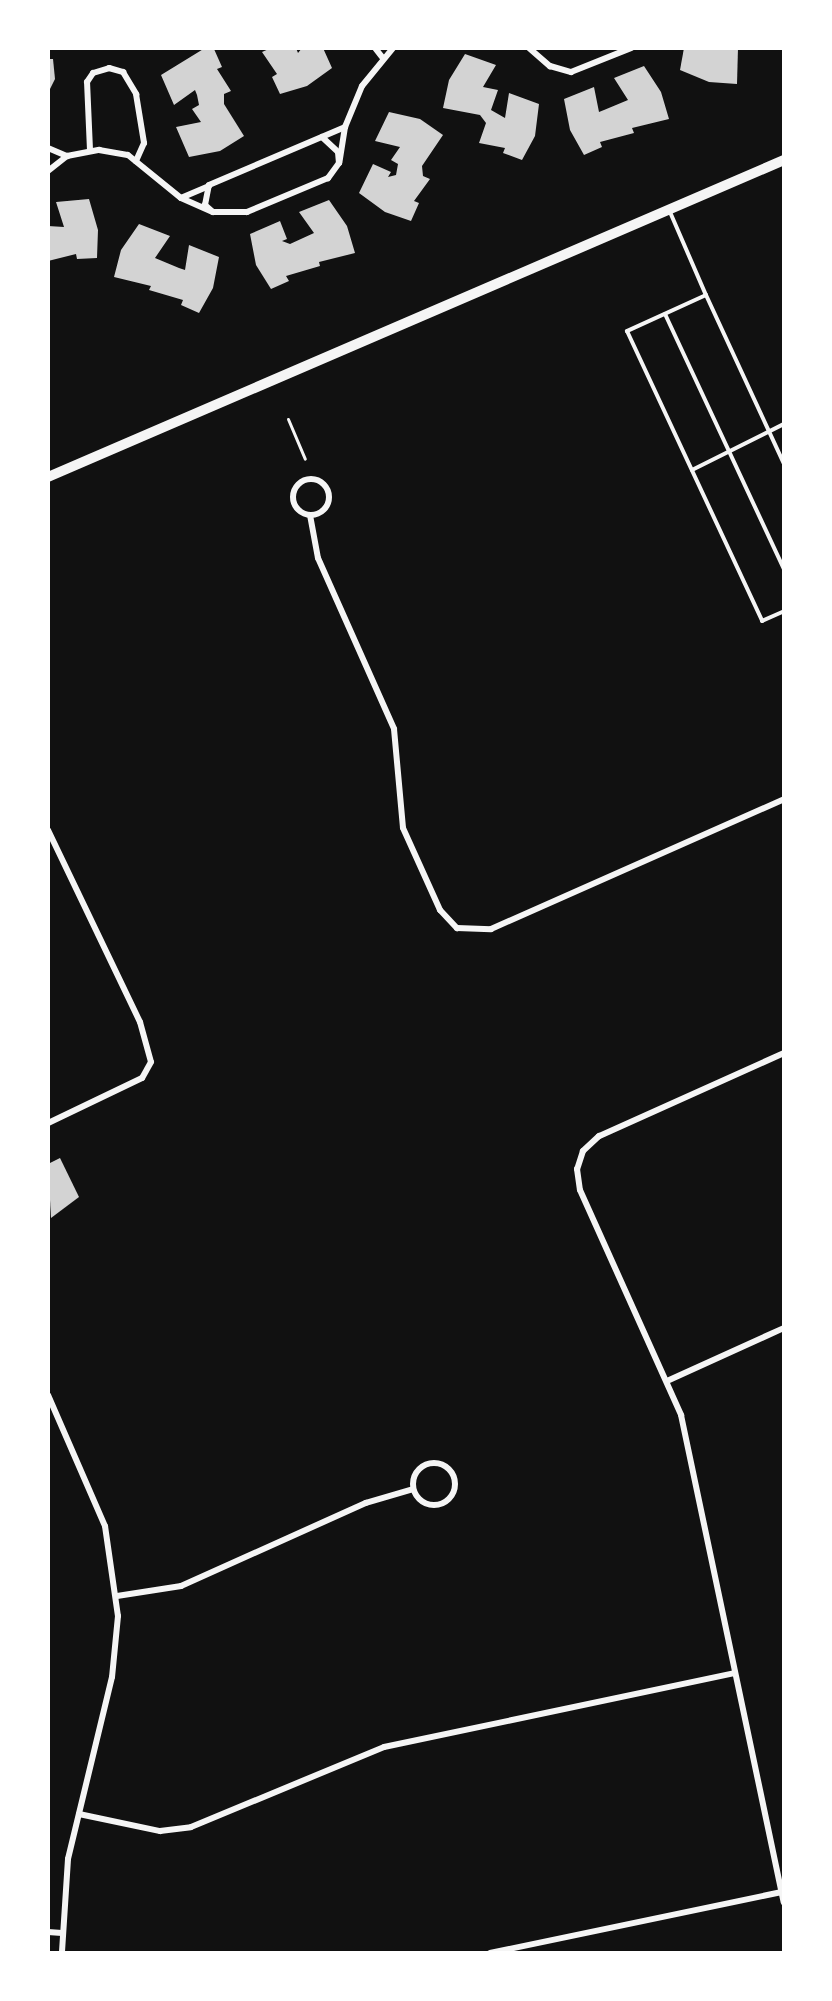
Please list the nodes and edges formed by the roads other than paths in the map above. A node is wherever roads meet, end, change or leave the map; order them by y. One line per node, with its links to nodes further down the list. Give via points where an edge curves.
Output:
1 (375, 48): 5 (street)
2 (393, 48): 5 (street)
3 (529, 48): 4 (street, via 550,66 571,72)
4 (631, 48)
5 (382, 57): 6 (street)
6 (345, 127): 7 (street); 13 (street)
7 (321, 137): 13 (street, via 334,145); 15 (street)
8 (48, 148): 10 (street)
9 (90, 150): 10 (street); 11 (street, via 120,152); 11 (street, via 87,82 93,73 109,68 123,72 136,94 144,143)
10 (67, 156): 14 (street)
11 (136, 160): 16 (street)
12 (784, 160): 17 (main road)
13 (339, 163): 18 (street, via 328,178 247,212)
14 (48, 171)
15 (209, 185): 16 (street); 18 (street, via 203,201)
16 (181, 198): 18 (street)
17 (669, 209): 19 (lane); 26 (main road)
18 (213, 212)
19 (706, 295): 20 (lane); 22 (lane)
20 (665, 314): 23 (lane); 25 (lane, via 627,331)
21 (784, 424): 22 (lane)
22 (769, 431): 23 (lane); 24 (lane)
23 (729, 452): 25 (lane); 28 (lane)
24 (784, 464)
25 (692, 470): 29 (lane, via 762,621)
26 (48, 477)
27 (310, 515): 27 (street, via 326,508 329,496 315,479 298,484 293,495 296,506); 30 (street, via 318,558 394,729 403,828 440,910 457,928 491,929)
28 (784, 569)
29 (784, 611)
30 (784, 799)
31 (48, 830): 33 (street, via 140,1022 151,1062 142,1078)
32 (784, 1053): 35 (street, via 599,1136 579,1160 580,1190)
33 (48, 1123)
34 (784, 1328): 35 (street)
35 (667, 1381): 39 (street, via 685,1431)
36 (48, 1395): 38 (street, via 97,1502)
37 (413, 1489): 37 (street, via 426,1505 441,1505 455,1490 454,1476 438,1463 424,1465 414,1475); 38 (street, via 366,1503 174,1589)
38 (117, 1596): 40 (street, via 112,1677)
39 (734, 1673): 40 (street, via 384,1747 191,1827 160,1831); 41 (street)
40 (79, 1814): 44 (street, via 64,1884)
41 (782, 1892): 42 (street); 46 (street)
42 (784, 1902)
43 (48, 1932): 44 (street)
44 (62, 1933): 45 (street)
45 (62, 1953)
46 (490, 1953)

